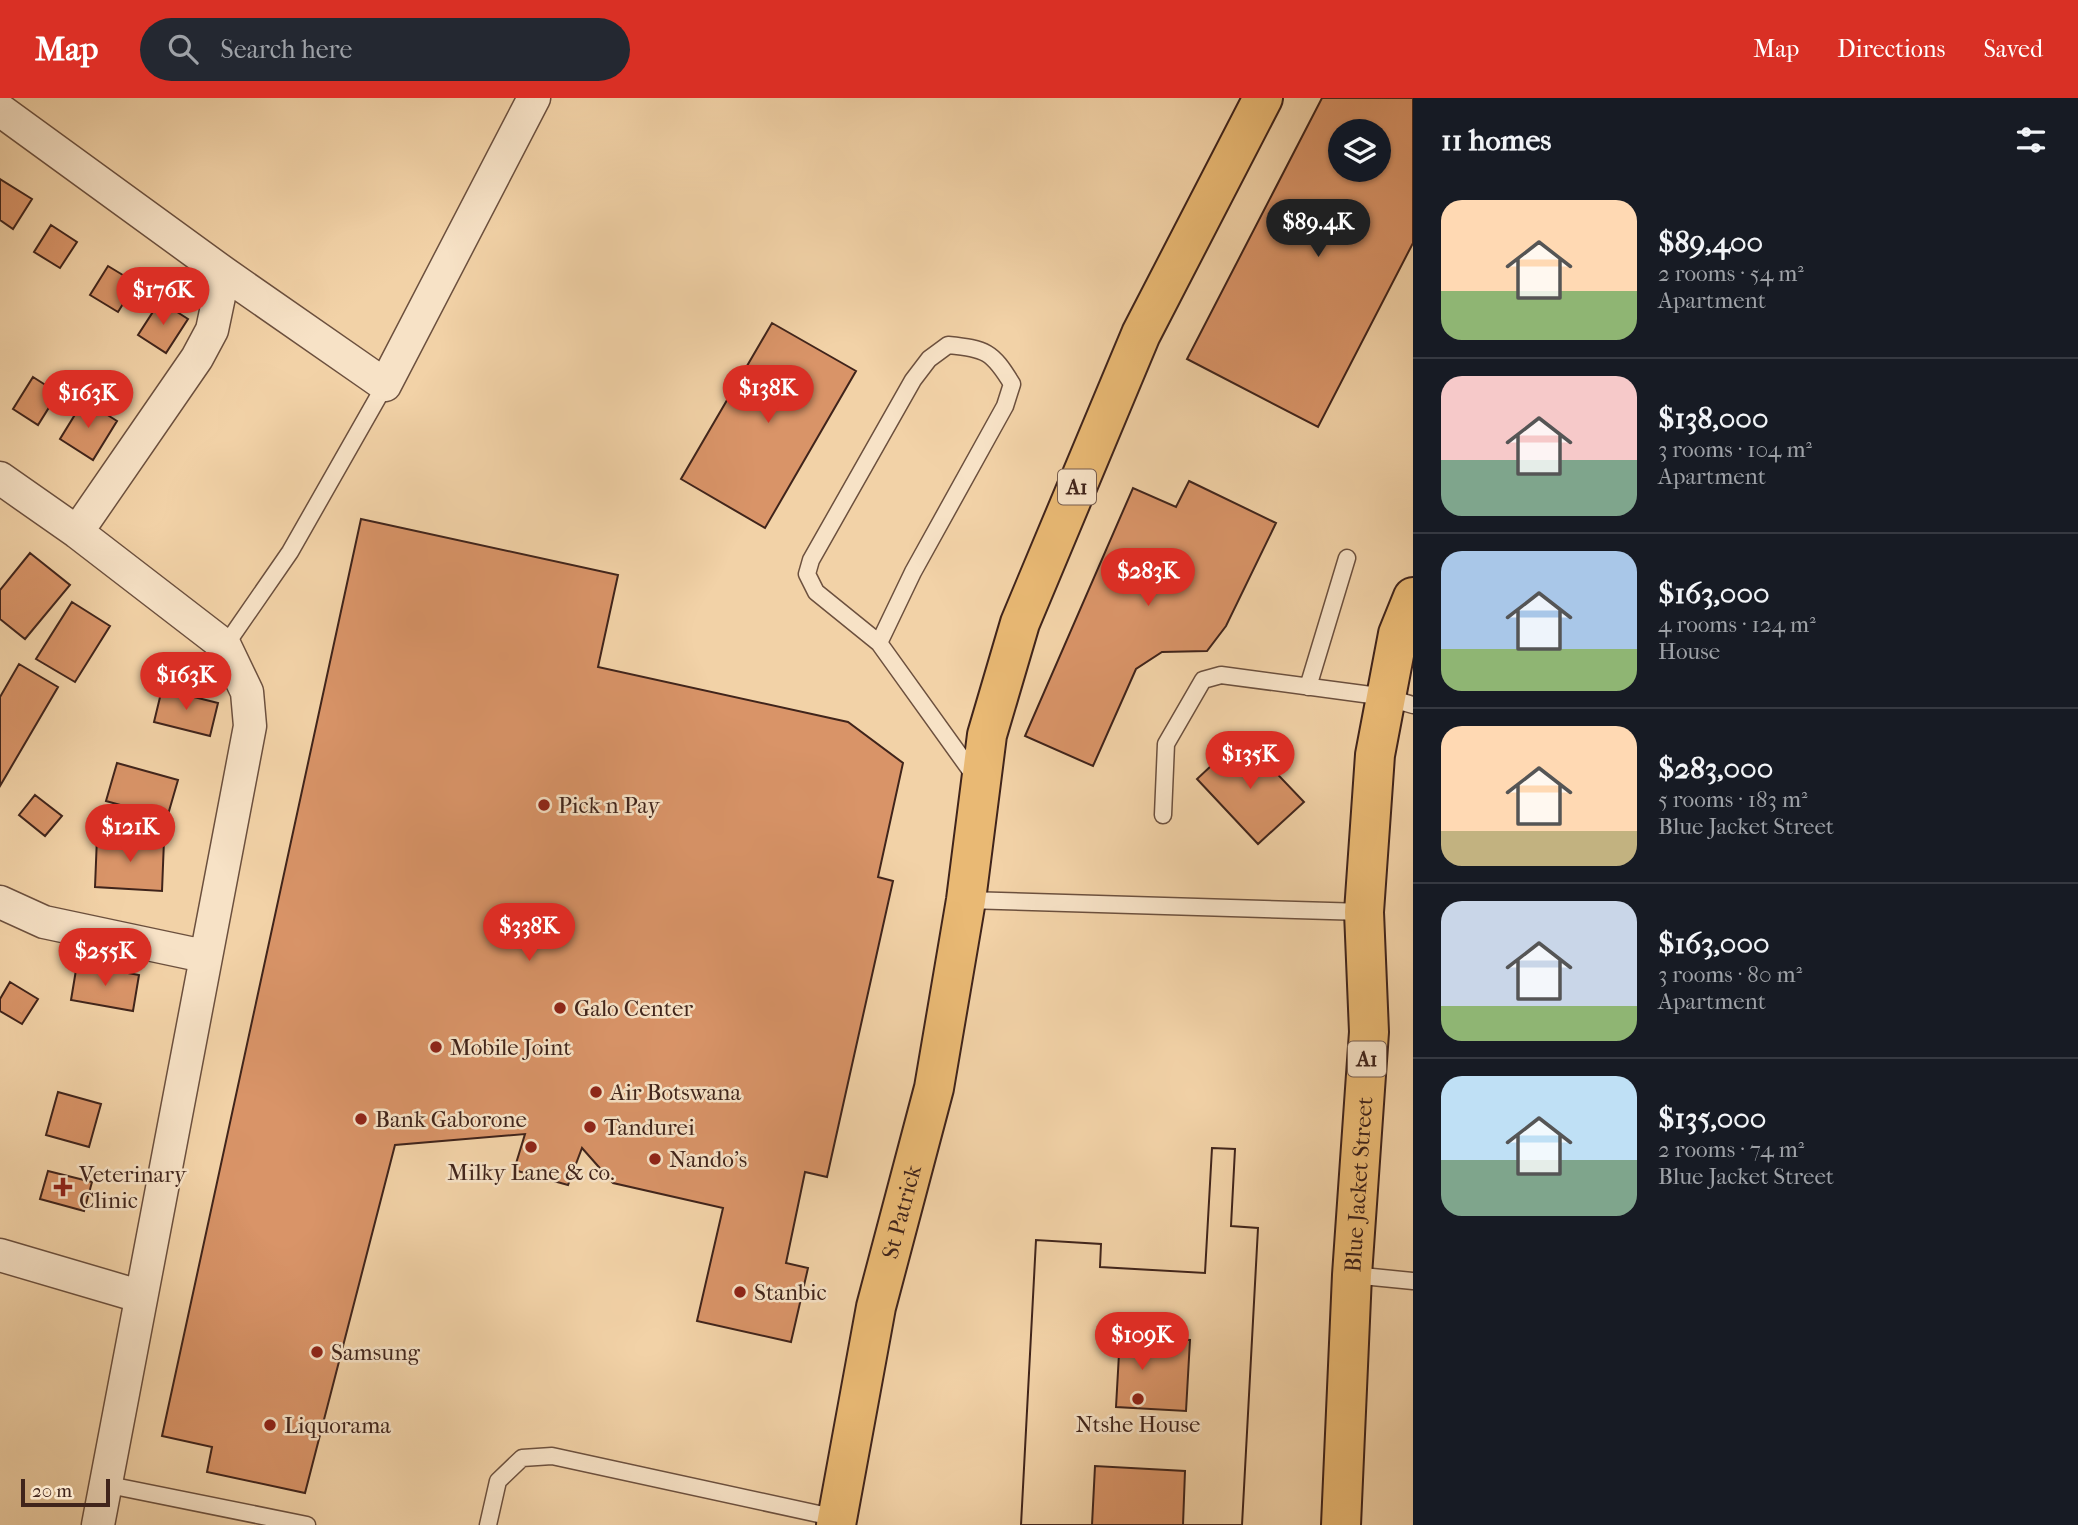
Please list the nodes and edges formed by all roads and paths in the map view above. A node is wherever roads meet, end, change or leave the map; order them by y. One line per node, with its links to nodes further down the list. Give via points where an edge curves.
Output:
1 (534, 98): 5 (street)
2 (1263, 98): 14 (highway, A1, via 1141,334 1020,623 987,735)
3 (0, 110): 4 (street)
4 (224, 273): 5 (street); 7 (street, via 212,330 197,359)
5 (385, 385): 11 (lane, via 290,552)
6 (0, 478): 7 (street)
7 (77, 532): 11 (street)
8 (1347, 558): 12 (lane)
9 (1413, 597): 13 (highway, Blue Jacket Street / A1, via 1398,634)
10 (878, 643): 10 (lane, via 816,592 807,574 811,560 921,370 948,345 976,348 997,359 1012,384 1005,407); 14 (lane)
11 (225, 646): 19 (street, via 247,692 250,726)
12 (1308, 687): 13 (lane); 15 (lane, via 1220,675 1203,680 1166,744)
13 (1400, 701): 18 (highway, Blue Jacket Street / A1, via 1375,755)
14 (979, 783): 16 (highway, A1)
15 (1163, 815)
16 (966, 900): 18 (lane); 25 (highway, St Patrick / A1, via 934,1088 876,1307)
17 (0, 902): 19 (street, via 44,922)
18 (1364, 912): 21 (highway, Blue Jacket Street / A1, via 1369,1032)
19 (204, 956): 23 (street)
20 (0, 1255): 23 (street)
21 (1352, 1275): 22 (lane); 29 (highway, Blue Jacket Street / A1)
22 (1413, 1281)
23 (139, 1296): 24 (street)
24 (104, 1484): 26 (street); 27 (lane)
25 (836, 1521): 28 (lane, via 552,1456 522,1458 498,1481)
26 (98, 1525)
27 (307, 1525)
28 (488, 1525)
29 (1341, 1525)

